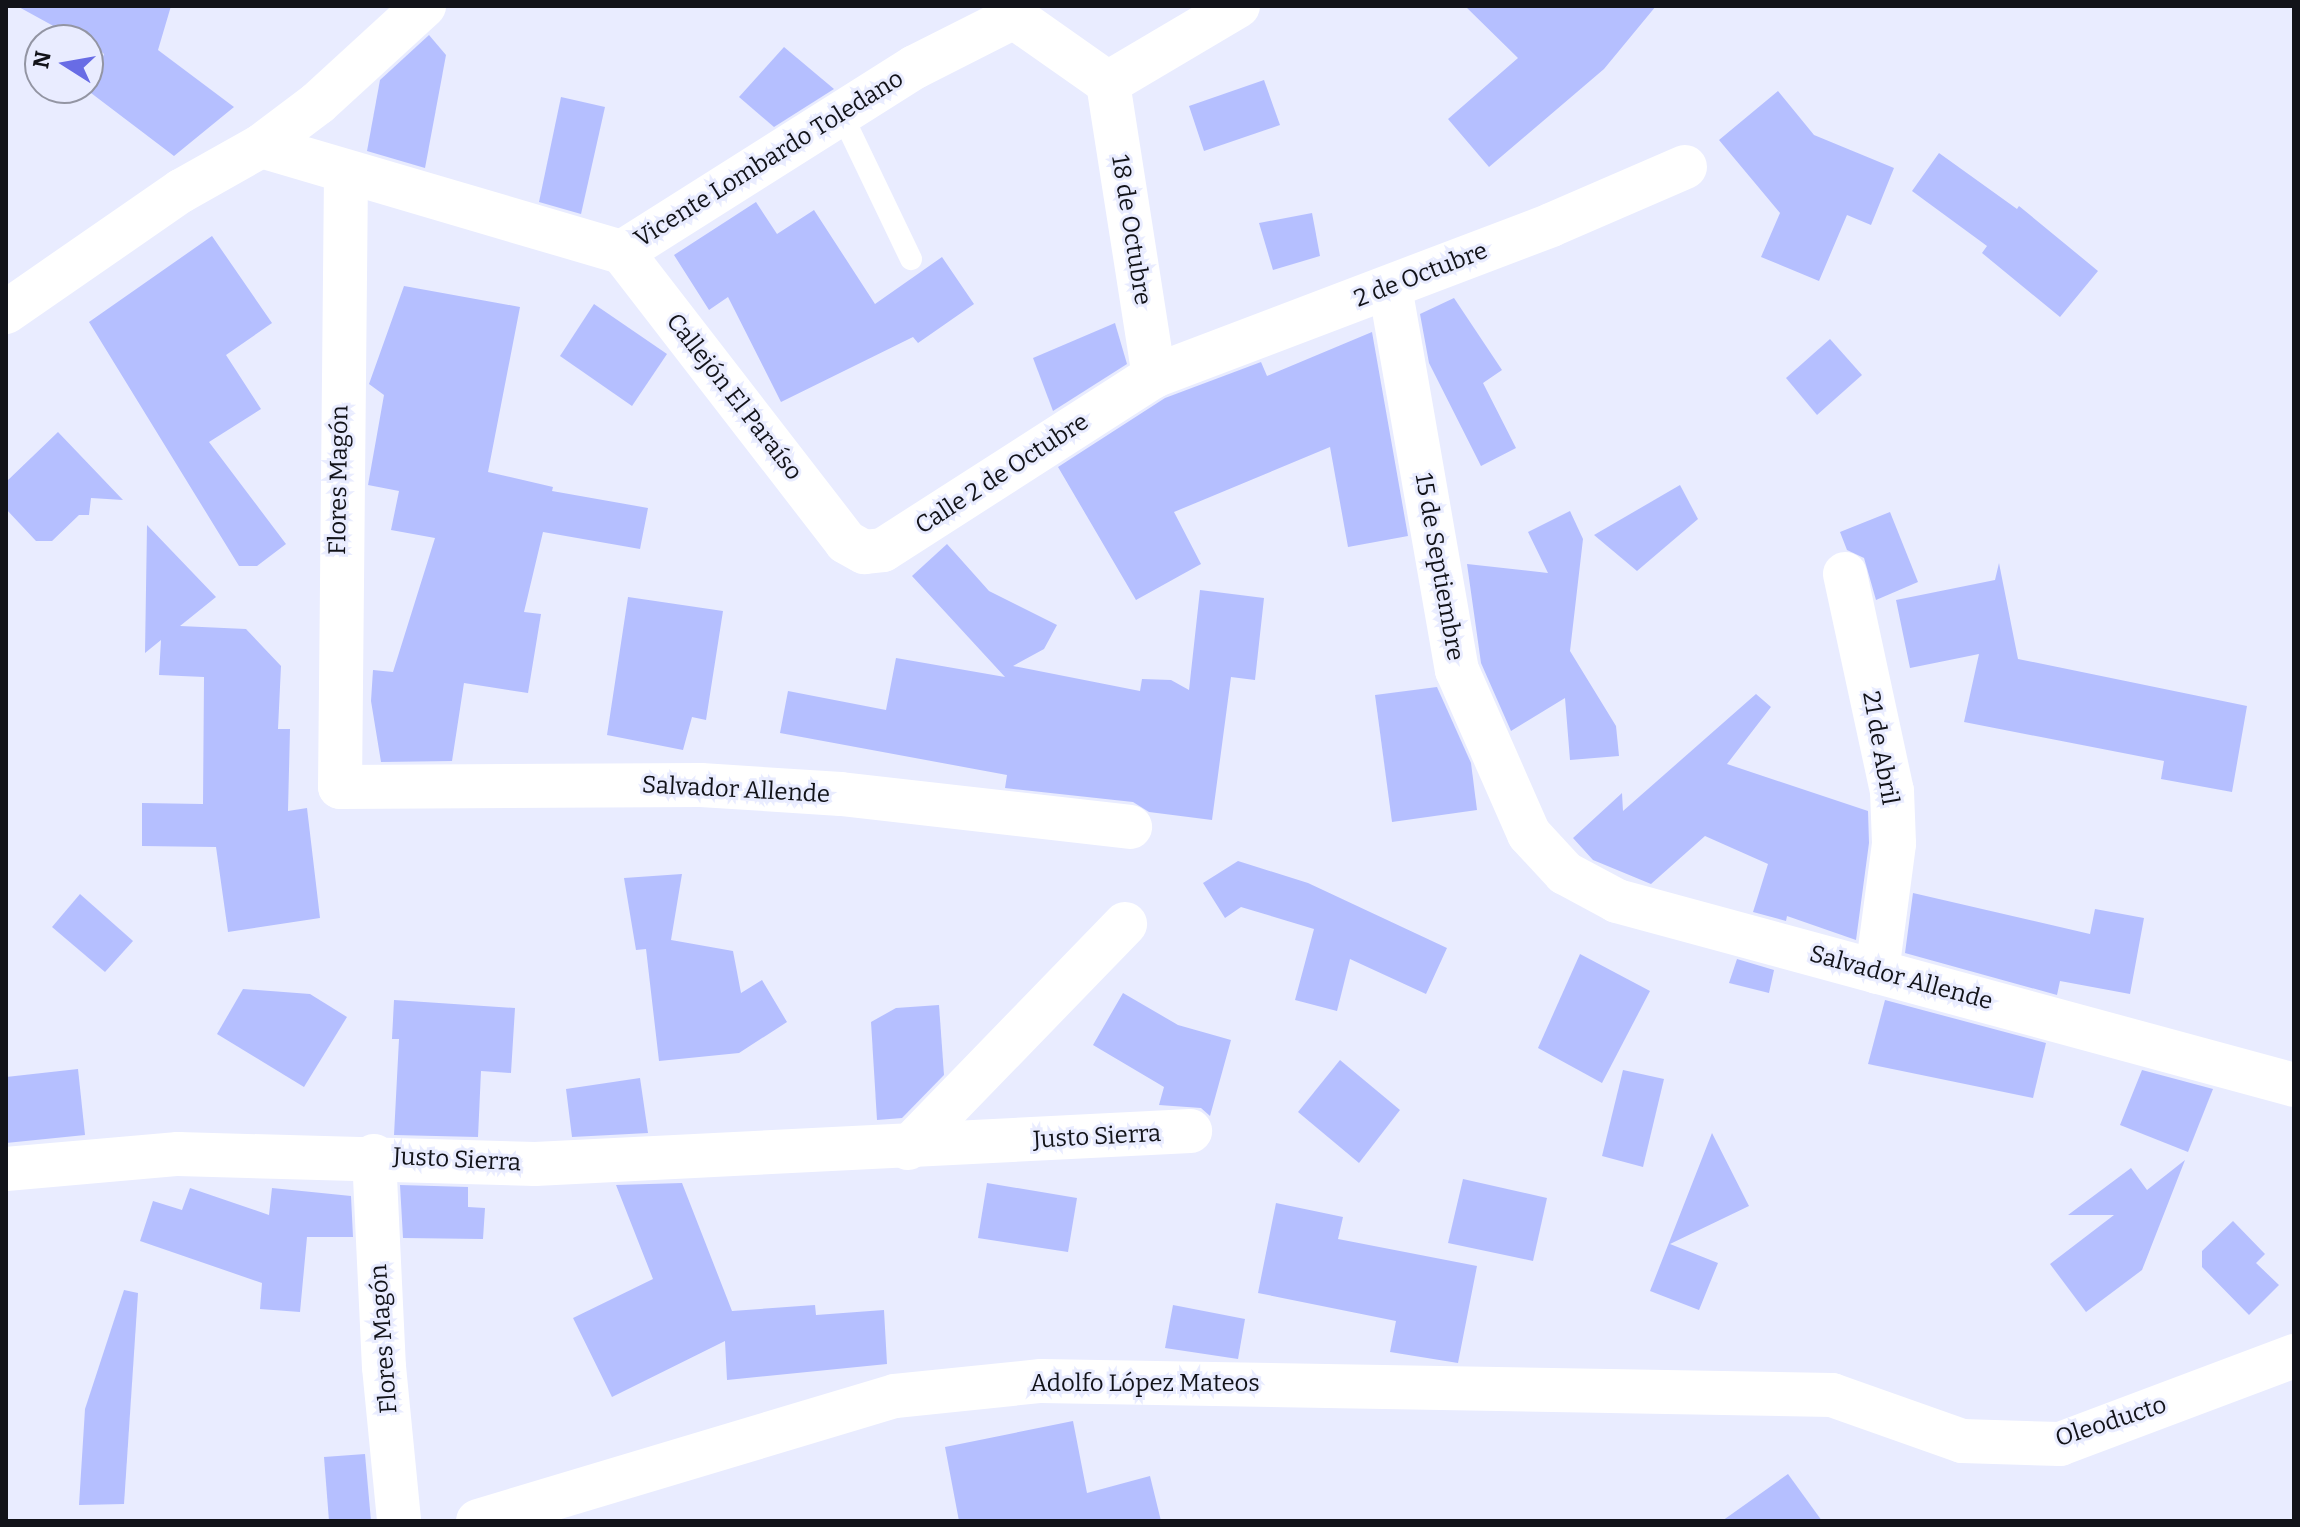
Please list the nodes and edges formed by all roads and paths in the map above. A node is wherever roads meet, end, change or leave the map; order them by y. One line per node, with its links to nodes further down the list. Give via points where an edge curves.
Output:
1 (424, 6): 6 (street, via 318,103)
2 (1238, 6): 4 (street)
3 (1016, 11): 4 (street, Vicente Lombardo Toledano); 5 (street, Vicente Lombardo Toledano)
4 (1108, 83): 13 (street, 18 de Octubre)
5 (841, 113): 9 (street, Vicente Lombardo Toledano); 10 (lane)
6 (261, 146): 8 (street, Vicente Lombardo Toledano); 12 (street, via 181,191)
7 (1685, 167): 11 (street, 2 de Octubre)
8 (346, 174): 9 (street, Vicente Lombardo Toledano); 16 (street, Flores Magón)
9 (622, 252): 14 (street, Callejón El Paraíso)
10 (911, 259)
11 (1390, 287): 13 (street, 2 de Octubre); 18 (street, 15 de Septiembre, via 1457,670)
12 (6, 312)
13 (1154, 376): 14 (street, Calle 2 de Octubre, via 883,550 864,552)
14 (846, 542)
15 (1845, 574): 20 (street, 21 de Abril, via 1892,791 1894,844)
16 (340, 787): 17 (street, Salvador Allende, via 701,785 841,794)
17 (1130, 827)
18 (1529, 834): 20 (street, Salvador Allende, via 1565,873 1617,901)
19 (1125, 924): 23 (street)
20 (1877, 972): 21 (street, Salvador Allende)
21 (2294, 1085)
22 (1190, 1131): 23 (street, Justo Sierra)
23 (908, 1148): 24 (street, Justo Sierra, via 535,1164)
24 (374, 1156): 25 (street, Justo Sierra, via 178,1154); 28 (street, Flores Magón, via 384,1367)
25 (6, 1169)
26 (2294, 1356): 27 (street, Oleoducto, via 2060,1444 1962,1441)
27 (1832, 1395): 29 (street, Adolfo López Mateos, via 1041,1381 895,1396)
28 (399, 1521)
29 (478, 1521)

